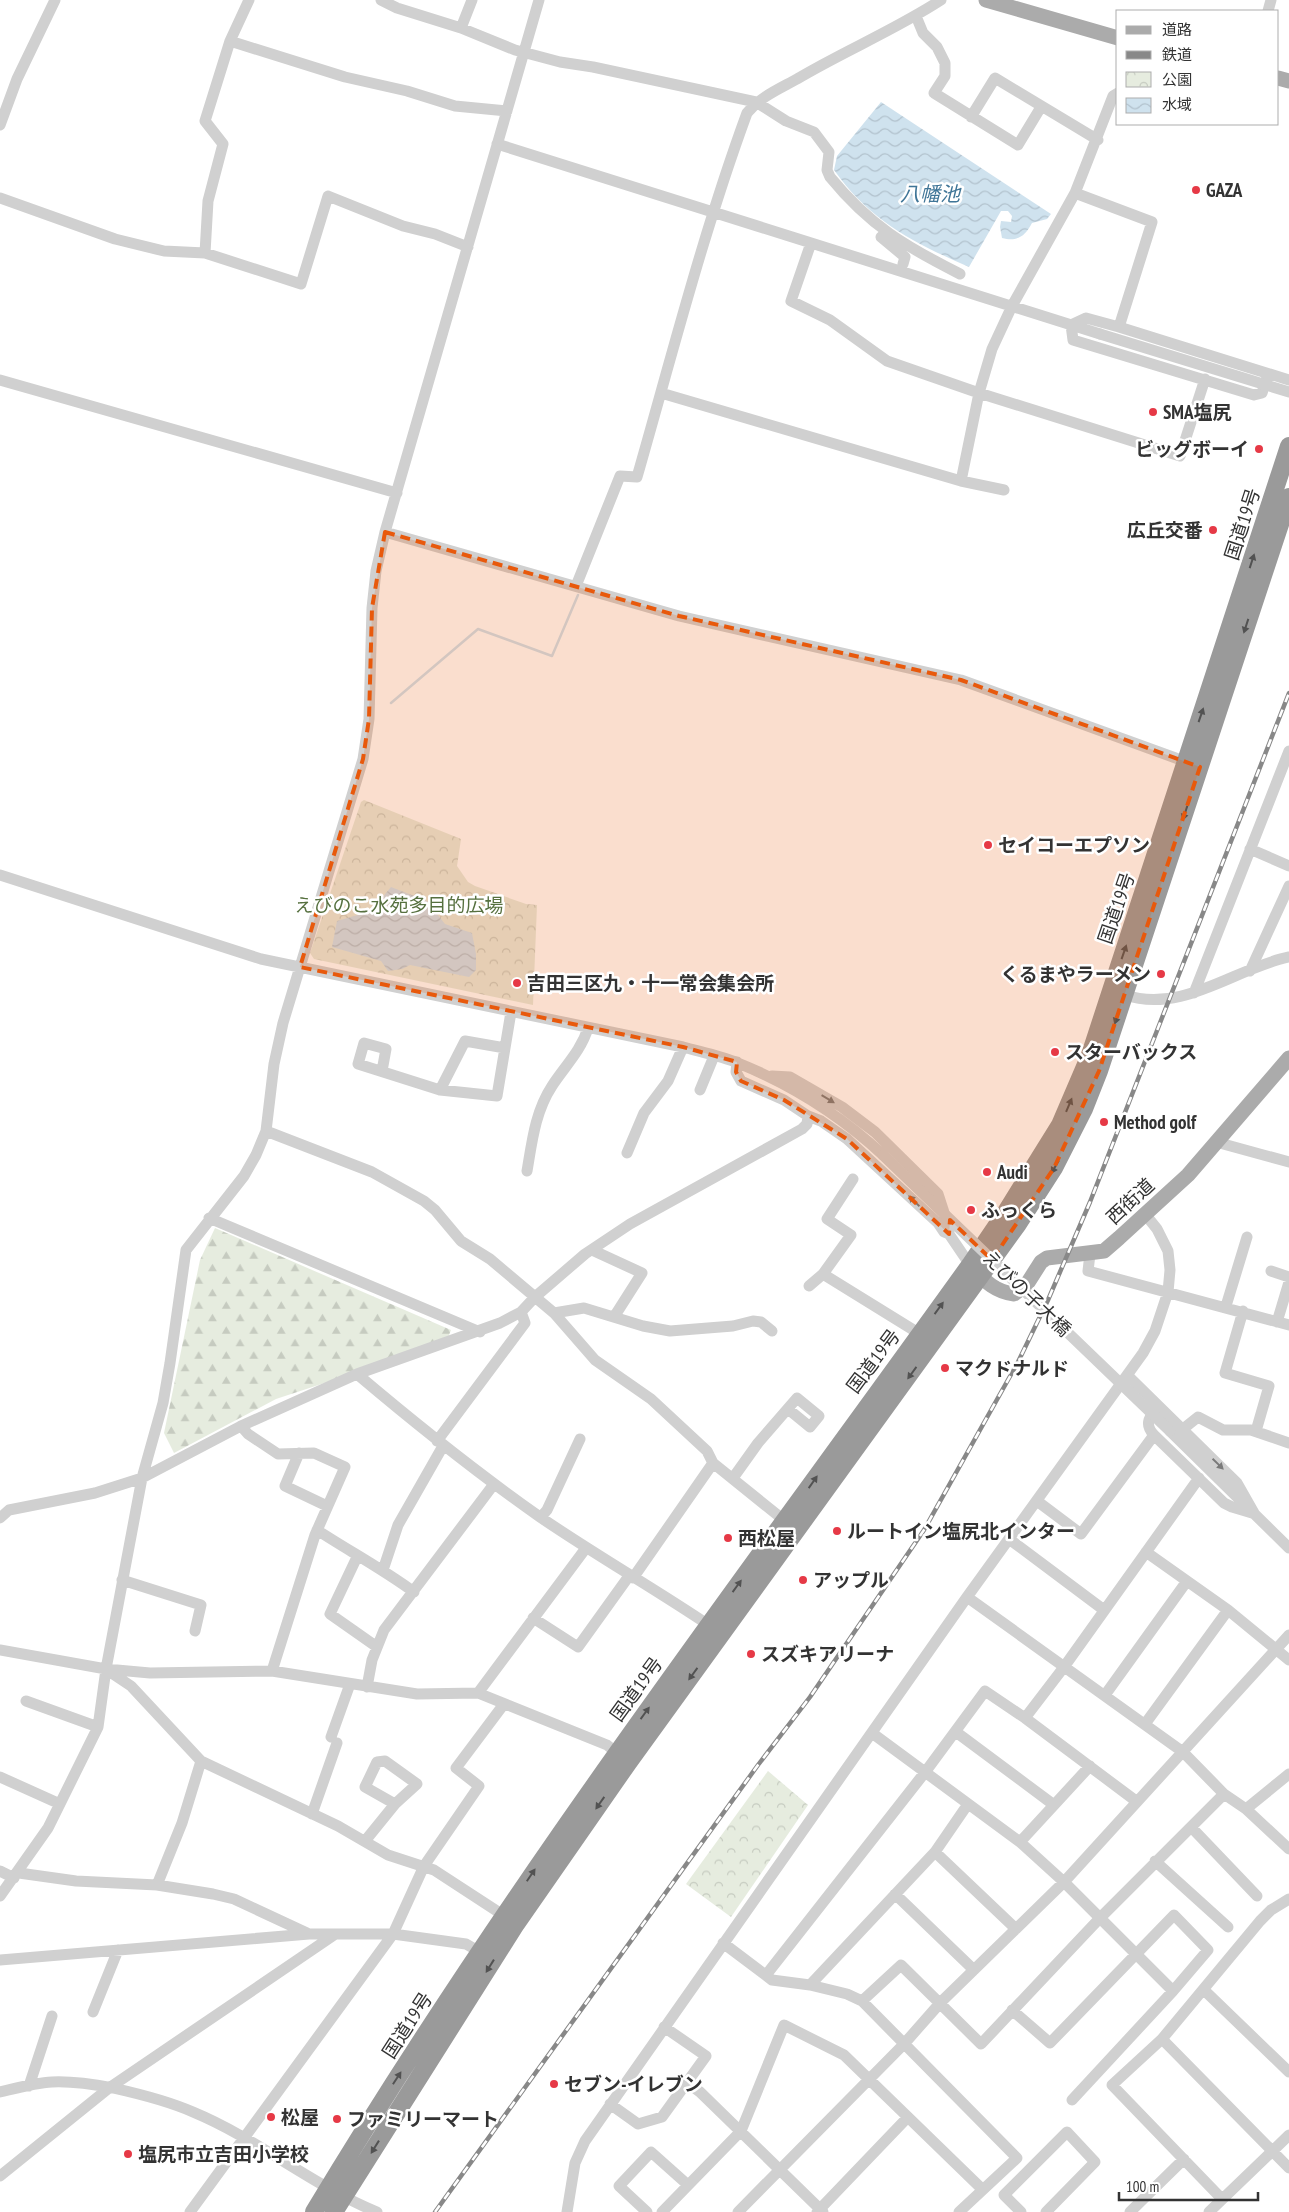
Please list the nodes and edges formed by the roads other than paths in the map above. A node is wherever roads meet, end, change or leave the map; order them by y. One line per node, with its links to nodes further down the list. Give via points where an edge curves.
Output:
1 (55, 0): 18 (street, via 17,79)
2 (249, 0): 11 (street)
3 (381, 0): 9 (street)
4 (472, 0): 9 (street)
5 (539, 0): 12 (street)
6 (942, 0): 8 (street)
7 (986, 0): 10 (main road)
8 (916, 16): 14 (street, via 825,62); 17 (street, via 923,33 937,47 945,63 945,76 934,93)
9 (461, 28): 12 (street)
10 (1116, 37)
11 (230, 40): 16 (street, via 345,77 454,106); 27 (street, via 205,121 223,144 208,201)
12 (524, 52): 14 (street); 16 (street)
13 (1116, 94): 19 (street)
14 (756, 102): 23 (street, via 747,114); 24 (street, via 786,121 814,132 829,152 827,170 830,177)
15 (1041, 107): 17 (street, via 1018,145); 17 (street, via 995,78); 19 (street)
16 (506, 111): 20 (street)
17 (971, 117)
18 (0, 125)
19 (1098, 140): 21 (street)
20 (497, 144): 23 (street); 26 (street)
21 (1075, 193): 30 (street); 32 (street, via 1152,222)
22 (0, 198): 27 (street, via 114,239 164,251)
23 (712, 212): 25 (street); 38 (street)
24 (871, 221): 28 (street, via 882,237 905,256); 29 (street, via 907,246)
25 (811, 243): 30 (street); 39 (street, via 791,301 830,320 887,361)
26 (468, 247): 27 (street, via 403,226 328,196 301,284); 43 (street)
27 (205, 253)
28 (904, 264)
29 (960, 274)
30 (1012, 306): 31 (street); 39 (street, via 992,349)
31 (1071, 325): 32 (street, via 1086,318); 34 (street, via 1073,340); 37 (street, bridge)
32 (1119, 327): 33 (street)
33 (1268, 374): 34 (street, via 1262,393 1254,395); 36 (street)
34 (1205, 379): 39 (street, via 1180,456)
35 (0, 380): 43 (street)
36 (1289, 380)
37 (1289, 392)
38 (661, 393): 41 (street); 46 (street, via 637,477 620,476)
39 (979, 393): 41 (street)
40 (1289, 446): 48 (highway, 国道19号, one-way to 40)
41 (961, 481): 42 (street)
42 (1004, 490)
43 (397, 493): 45 (street)
44 (1289, 497): 48 (highway, 国道19号, one-way to 48)
45 (385, 532): 46 (street); 54 (street, via 372,608 369,719 364,759)
46 (576, 586): 48 (street, via 741,631 961,680)
47 (1289, 751): 49 (street)
48 (1192, 764): 57 (highway, 国道19号, one-way to 57); 82 (highway, 国道19号, one-way to 48, via 1070,1105)
49 (1250, 849): 50 (street); 56 (street)
50 (1289, 866)
51 (0, 875): 54 (street, えびの子大橋, via 261,959)
52 (1289, 886): 55 (street)
53 (1289, 957): 55 (street)
54 (300, 967): 58 (street, えびの子大橋); 70 (street, via 274,1064)
55 (1250, 971): 56 (street)
56 (1194, 993): 57 (street, via 1170,998)
57 (1125, 996): 82 (highway, 国道19号, one-way to 82, via 1099,1072 1054,1168)
58 (511, 1012): 59 (street, えびの子大橋); 61 (street)
59 (588, 1028): 60 (street, えびの子大橋); 74 (street, via 583,1044 551,1088 534,1125)
60 (683, 1047): 62 (street, えびの子大橋); 72 (street, via 668,1081 644,1113)
61 (505, 1048): 67 (street, via 465,1042); 67 (street, via 497,1096)
62 (714, 1056): 64 (street, えびの子大橋); 68 (street)
63 (1289, 1058): 71 (main road, 西街道)
64 (737, 1062): 66 (street, えびの子大橋); 69 (street, via 736,1072 741,1081 784,1100)
65 (382, 1071): 67 (street)
66 (768, 1076): 78 (street, one-way to 78, via 790,1077 842,1107 874,1132 938,1194 950,1228); 118 (street, えびの子大橋, bridge, via 840,1118 883,1155)
67 (440, 1090)
68 (700, 1090)
69 (808, 1116): 78 (street, one-way to 69, via 847,1139); 80 (street, via 802,1129 630,1224)
70 (266, 1131): 77 (street, via 244,1176); 89 (street, via 372,1172 424,1201 461,1241 490,1259)
71 (1216, 1142): 73 (street); 76 (main road, 西街道, via 1188,1175)
72 (626, 1153)
73 (1289, 1162)
74 (527, 1171)
75 (853, 1179): 84 (street, via 827,1219 851,1235)
76 (1145, 1214): 81 (main road, 西街道, via 1104,1251); 88 (street, via 1168,1251)
77 (209, 1218): 97 (street); 112 (street, via 186,1250 163,1403)
78 (949, 1234): 82 (street)
79 (1247, 1237): 90 (street)
80 (592, 1250): 89 (street); 94 (street, via 642,1273)
81 (1090, 1254): 82 (main road, 西街道, via 1047,1258 1027,1284 1014,1294 1001,1292); 88 (street, via 1088,1271)
82 (975, 1270): 98 (highway, 国道19号, one-way to 82); 121 (highway, 国道19号, one-way to 121)
83 (1271, 1271): 85 (street)
84 (823, 1274): 87 (street); 98 (street)
85 (1289, 1276)
86 (1289, 1282): 95 (street)
87 (809, 1286)
88 (1168, 1292): 90 (street); 100 (street, via 1155,1331)
89 (535, 1297): 92 (street); 93 (street)
90 (1226, 1306): 91 (street)
91 (1243, 1311): 95 (street); 105 (street, via 1225,1373 1268,1386)
92 (521, 1312): 97 (street); 109 (street, via 525,1324)
93 (554, 1312): 94 (street, via 584,1308); 111 (street, via 595,1360 651,1399 707,1451)
94 (614, 1317): 96 (street, via 670,1331 733,1326 753,1321 761,1322)
95 (1283, 1324)
96 (772, 1330)
97 (480, 1332): 99 (street)
98 (920, 1334): 121 (highway, 国道19号, one-way to 98)
99 (357, 1374): 103 (street); 109 (street)
100 (1128, 1375): 101 (street); 116 (street)
101 (1158, 1404): 104 (street); 106 (street, via 1147,1421 1148,1429)
102 (788, 1409): 113 (street)
103 (241, 1426): 110 (street, via 278,1454); 112 (street)
104 (1183, 1430): 105 (street, via 1198,1417 1222,1430); 118 (street, one-way to 118, via 1237,1482)
105 (1256, 1432): 108 (street)
106 (1154, 1435): 114 (street); 116 (street, via 1081,1534)
107 (580, 1439): 119 (street)
108 (1289, 1443)
109 (440, 1444): 115 (street); 128 (street, via 398,1525)
110 (300, 1454): 117 (street, via 285,1486); 117 (street, via 314,1453 345,1468)
111 (713, 1463): 113 (street); 129 (street)
112 (142, 1478): 120 (street, via 95,1493 9,1510); 130 (street)
113 (733, 1478): 121 (street)
114 (1199, 1478): 118 (street, via 1224,1503); 126 (street)
115 (494, 1484): 119 (street); 132 (street)
116 (1037, 1500): 123 (street)
117 (327, 1506): 122 (street)
118 (1254, 1513): 125 (street, えびの子大橋)
119 (541, 1517): 124 (street)
120 (0, 1518)
121 (791, 1526): 137 (highway, 国道19号)
122 (318, 1530): 127 (street); 146 (street)
123 (1009, 1539): 133 (street); 134 (street)
124 (586, 1548): 129 (street); 136 (street)
125 (1289, 1548)
126 (1146, 1552): 131 (street); 134 (street)
127 (358, 1557): 128 (street); 140 (street, via 330,1614)
128 (384, 1570): 132 (street)
129 (631, 1577): 136 (street, via 578,1647); 137 (street)
130 (122, 1580): 138 (street, via 201,1605); 145 (street)
131 (1187, 1581): 135 (street); 150 (street)
132 (414, 1592): 140 (street, via 384,1630)
133 (967, 1597): 144 (street); 157 (street)
134 (1104, 1610): 144 (street)
135 (1228, 1610): 141 (street); 154 (street)
136 (533, 1618): 149 (street)
137 (715, 1630): 159 (highway, 国道19号)
138 (194, 1631)
139 (1289, 1635): 141 (street)
140 (377, 1647): 148 (street)
141 (1277, 1648): 143 (street); 158 (street)
142 (0, 1650): 145 (street)
143 (1289, 1660)
144 (1064, 1667): 150 (street); 153 (street)
145 (106, 1669): 146 (street, via 150,1673); 155 (street); 160 (street, via 131,1686)
146 (272, 1671): 147 (street)
147 (350, 1684): 148 (street); 172 (street)
148 (367, 1687): 149 (street, via 416,1694)
149 (478, 1693): 152 (street)
150 (1105, 1695): 154 (street)
151 (26, 1701): 155 (street)
152 (504, 1704): 159 (street, via 607,1745); 179 (street, via 456,1768 479,1786)
153 (1025, 1718): 156 (street, via 984,1691); 161 (street)
154 (1145, 1724): 158 (street)
155 (98, 1727): 167 (street)
156 (956, 1732): 162 (street); 170 (street)
157 (872, 1733): 162 (street); 195 (street)
158 (1183, 1752): 165 (street); 166 (street)
159 (622, 1758): 189 (highway, 国道19号)
160 (201, 1761): 172 (street); 183 (street, via 182,1823)
161 (1090, 1766): 166 (street); 170 (street)
162 (926, 1771): 169 (street); 201 (street)
163 (1289, 1774): 171 (street)
164 (0, 1776): 167 (street)
165 (1224, 1794): 171 (street); 173 (street)
166 (1136, 1801): 182 (street)
167 (60, 1804): 181 (street)
168 (395, 1804): 174 (street)
169 (968, 1804): 175 (street); 177 (street)
170 (1054, 1805): 175 (street)
171 (1246, 1809): 176 (street)
172 (312, 1814): 174 (street)
173 (1192, 1828): 178 (street); 186 (street)
174 (366, 1842): 179 (street, via 388,1855)
175 (1020, 1842): 182 (street)
176 (1289, 1849)
177 (935, 1852): 184 (street); 191 (street)
178 (1155, 1861): 188 (street); 190 (street)
179 (424, 1866): 189 (street); 193 (street)
180 (0, 1871): 181 (street)
181 (16, 1875): 183 (street); 185 (street)
182 (1064, 1882): 188 (street); 191 (street)
183 (157, 1885): 192 (street, via 234,1900)
184 (895, 1894): 200 (street); 202 (street)
185 (0, 1896)
186 (1257, 1896)
187 (1289, 1900): 203 (street, via 1260,1921)
188 (1100, 1918): 198 (street); 207 (street)
189 (510, 1920): 197 (highway, 国道19号); 232 (highway, 国道19号, one-way to 232)
190 (1228, 1927)
191 (1016, 1929): 200 (street)
192 (309, 1934): 194 (street); 196 (street)
193 (393, 1934): 194 (street); 197 (street, via 466,1944); 224 (street)
194 (334, 1935): 217 (street)
195 (723, 1943): 201 (street); 210 (street)
196 (118, 1950): 199 (street); 208 (street)
197 (480, 1952): 232 (highway, 国道19号, one-way to 197)
198 (1135, 1954): 204 (street); 204 (street, via 1174,1915 1208,1950); 207 (street, via 1050,2043)
199 (0, 1960)
200 (974, 1970): 206 (street)
201 (766, 1975): 202 (street, via 772,1980)
202 (810, 1985): 205 (street)
203 (1204, 1990): 211 (street); 213 (street)
204 (1173, 1991): 219 (street)
205 (862, 2001): 206 (street, via 901,1965); 212 (street)
206 (942, 2002): 207 (street, via 981,2044); 212 (street)
207 (1012, 2010)
208 (93, 2012)
209 (52, 2016): 216 (street)
210 (664, 2027): 215 (street, via 706,2056); 220 (street)
211 (1162, 2039): 225 (street); 226 (street, via 1112,2085)
212 (904, 2044): 214 (street); 231 (street, via 1017,2158)
213 (1286, 2064)
214 (868, 2079): 221 (street); 222 (street, via 844,2055 784,2025); 228 (street)
215 (688, 2084): 220 (street, via 662,2117 638,2124); 222 (street)
216 (29, 2086): 217 (street, via 75,2082); 218 (street)
217 (109, 2088): 224 (street, via 194,2112); 229 (street)
218 (0, 2092)
219 (1072, 2100)
220 (610, 2104): 239 (street, via 585,2141 575,2163)
221 (908, 2117): 231 (street); 234 (street)
222 (741, 2131): 228 (street); 230 (street)
223 (1289, 2135): 225 (street)
224 (245, 2140): 232 (street); 235 (street)
225 (1273, 2151): 227 (street); 233 (street)
226 (1184, 2159): 233 (street); 246 (street)
227 (1289, 2168)
228 (780, 2170): 234 (street); 242 (street)
229 (0, 2176)
230 (688, 2184): 240 (street, via 650,2152 619,2186); 241 (street)
231 (982, 2189): 243 (street)
232 (337, 2192): 236 (highway, 国道19号); 237 (highway, 国道19号); 238 (street)
233 (1222, 2199): 247 (street)
234 (820, 2211)
235 (190, 2212)
236 (314, 2212)
237 (334, 2212)
238 (377, 2212)
239 (567, 2212)
240 (647, 2212)
241 (662, 2212)
242 (738, 2212)
243 (959, 2212)
244 (1021, 2212): 245 (street, via 1004,2195 1067,2132 1095,2162)
245 (1046, 2212)
246 (1130, 2212)
247 (1209, 2212)

